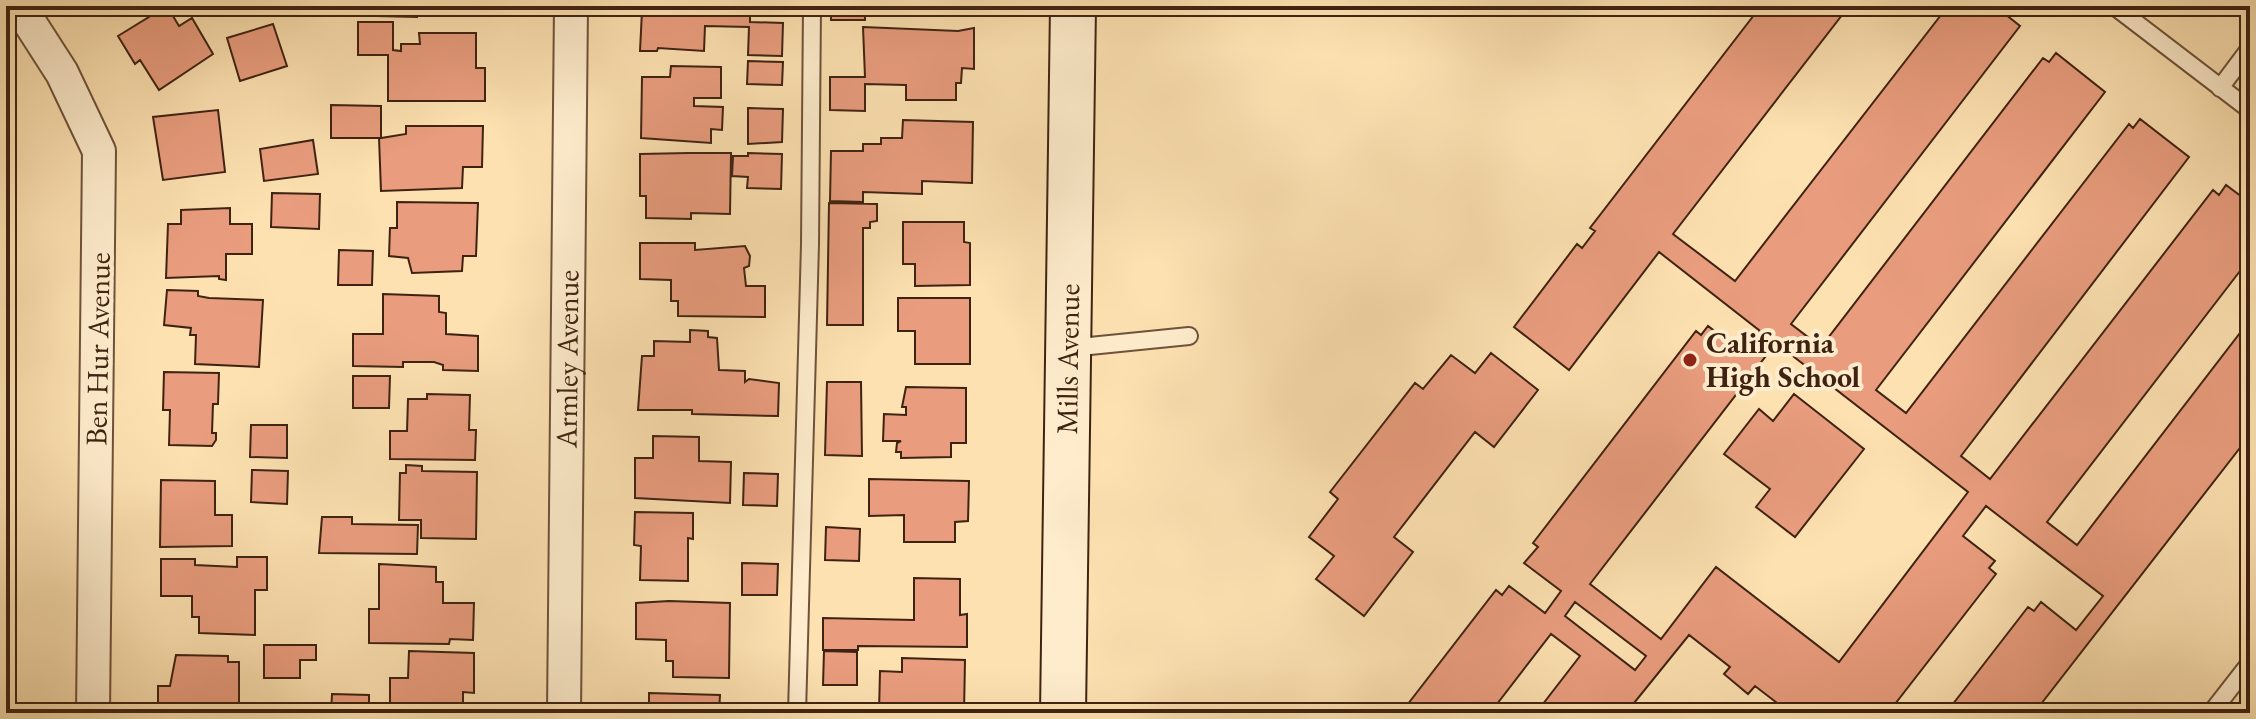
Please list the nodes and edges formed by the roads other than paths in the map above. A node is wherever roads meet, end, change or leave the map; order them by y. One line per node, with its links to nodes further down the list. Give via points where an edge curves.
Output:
1 (19, 6): 12 (street, Ben Hur Avenue, via 62,73 99,151)
2 (571, 6): 13 (street, Armley Avenue)
3 (812, 6): 14 (lane)
4 (1073, 6): 10 (main road, Mills Avenue)
5 (2114, 6): 7 (lane)
6 (2250, 48): 7 (lane)
7 (2220, 88): 8 (lane)
8 (2250, 110)
9 (1189, 336): 10 (lane)
10 (1069, 348): 15 (main road, Mills Avenue)
11 (2250, 663): 16 (lane)
12 (93, 713)
13 (564, 713)
14 (797, 713)
15 (1063, 713)
16 (2211, 713)

